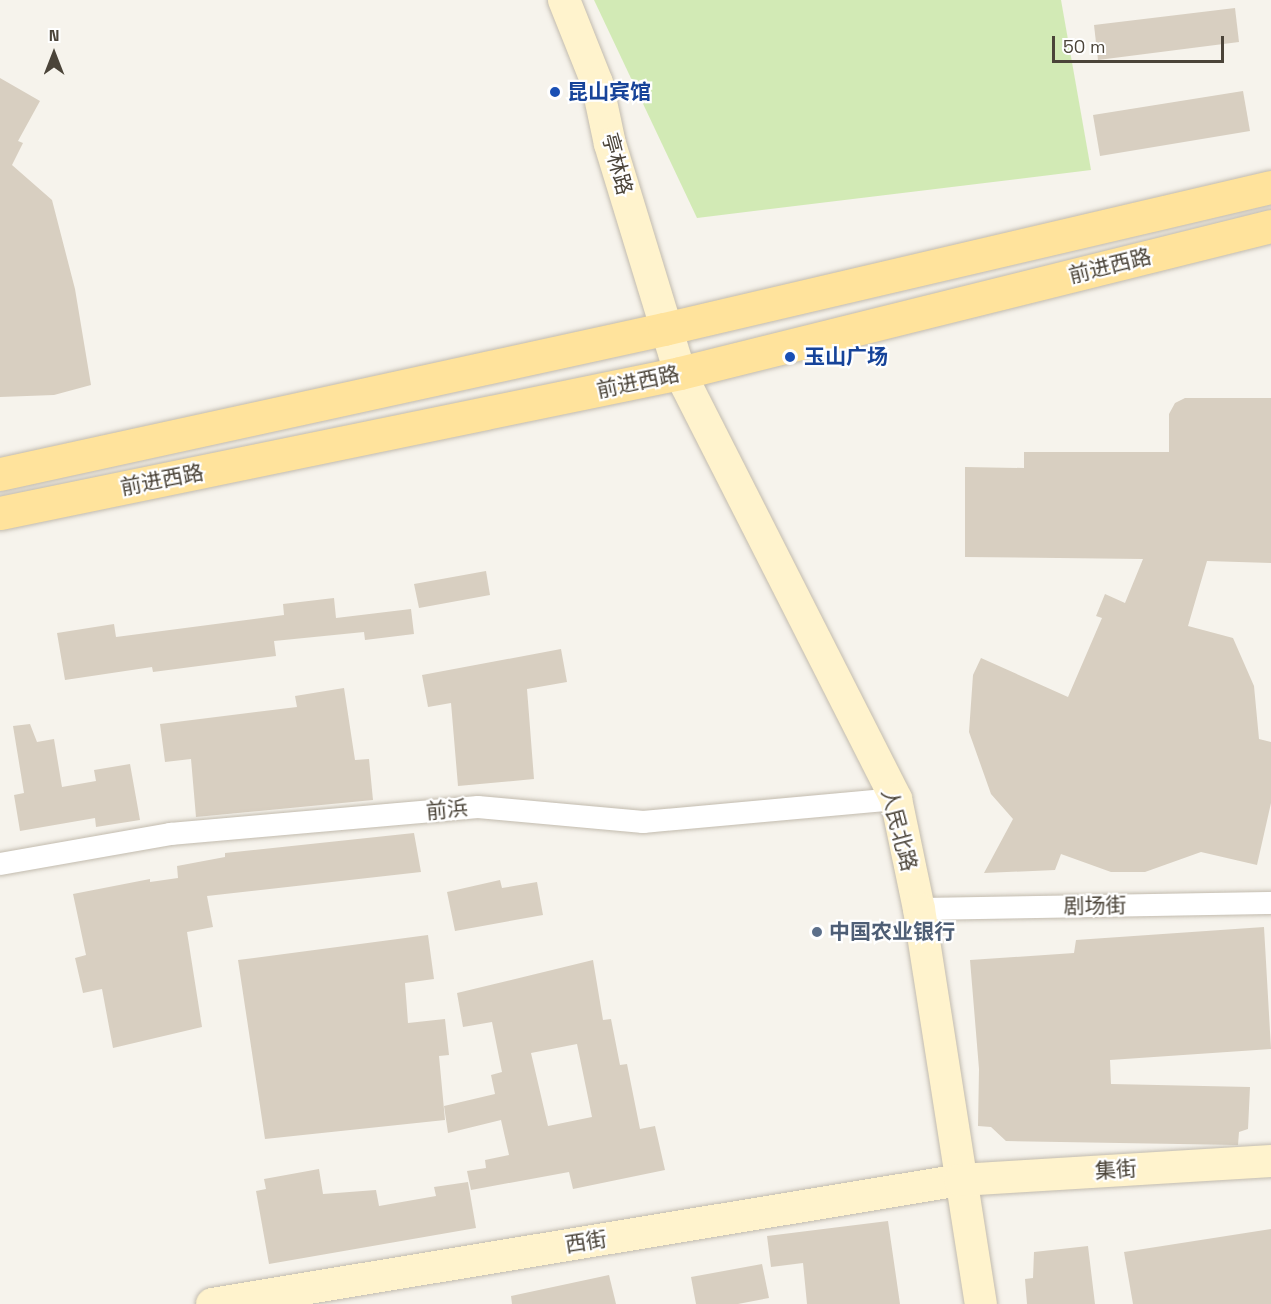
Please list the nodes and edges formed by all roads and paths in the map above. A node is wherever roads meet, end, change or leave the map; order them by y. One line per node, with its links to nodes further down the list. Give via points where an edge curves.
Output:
1 (564, 0): 4 (main road, 亭林路, via 597,83 610,144)
2 (1271, 187): 4 (main road, 前进西路)
3 (1271, 226): 5 (main road, 前进西路)
4 (664, 329): 5 (main road, 人民北路); 6 (main road, 前进西路)
5 (680, 374): 7 (main road, 前进西路); 8 (main road, 人民北路)
6 (0, 474)
7 (0, 513)
8 (896, 799): 9 (street, 前浜, via 643,822 478,807 170,834); 11 (main road, 人民北路)
9 (0, 864)
10 (1271, 903): 11 (street, 剧场街)
11 (919, 909): 13 (main road, 人民北路)
12 (1271, 1161): 13 (main road, 集街)
13 (960, 1180): 14 (main road, 西街); 15 (main road, 人民北路)
14 (212, 1304)
15 (981, 1304)

